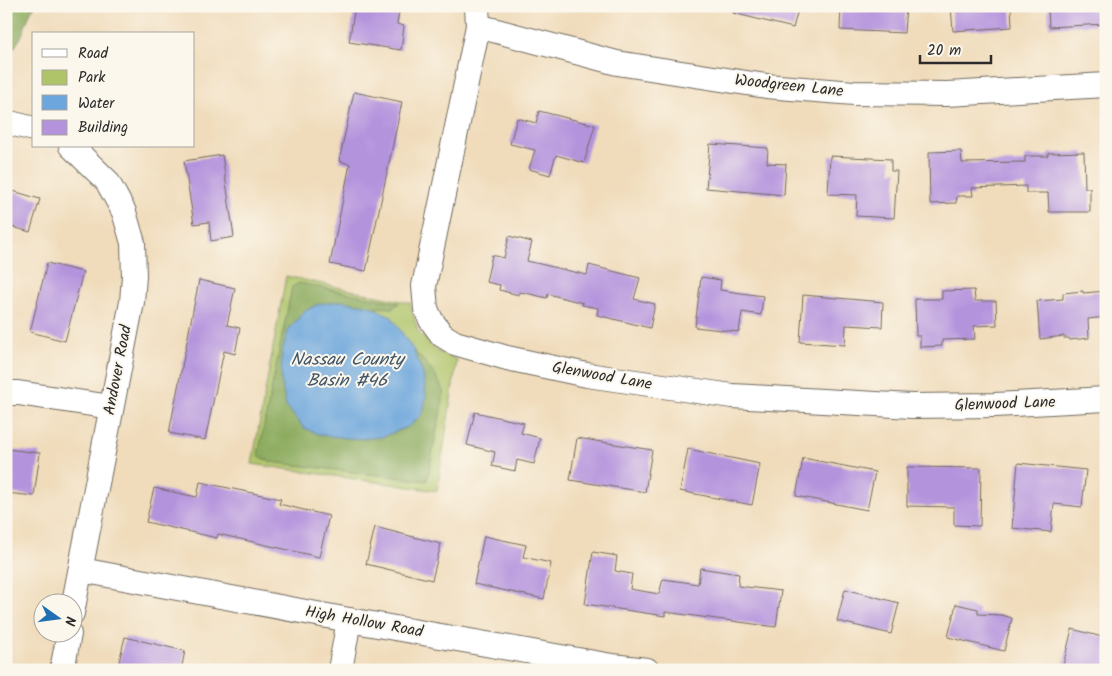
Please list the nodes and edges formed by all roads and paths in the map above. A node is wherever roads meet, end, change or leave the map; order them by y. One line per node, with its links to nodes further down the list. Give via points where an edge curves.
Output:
1 (478, 16): 2 (street, Woodgreen Lane, via 617,63 766,86 854,93 947,94); 7 (street, Glenwood Lane, via 424,286 426,309 431,320 442,335 455,343 586,375 732,396 912,406)
2 (1106, 86)
3 (6, 122): 4 (street)
4 (32, 128)
5 (73, 148): 8 (street, Andover Road, via 107,181 124,212 133,243 132,302)
6 (6, 393): 8 (street)
7 (1106, 399)
8 (111, 406): 9 (street, Andover Road)
9 (81, 570): 10 (street, Andover Road); 11 (street, High Hollow Road)
10 (76, 594)
11 (349, 620): 13 (street, High Hollow Road); 15 (street)
12 (66, 644): 14 (street)
13 (612, 668): 16 (street, High Hollow Road)
14 (62, 670)
15 (340, 670)
16 (647, 670)

